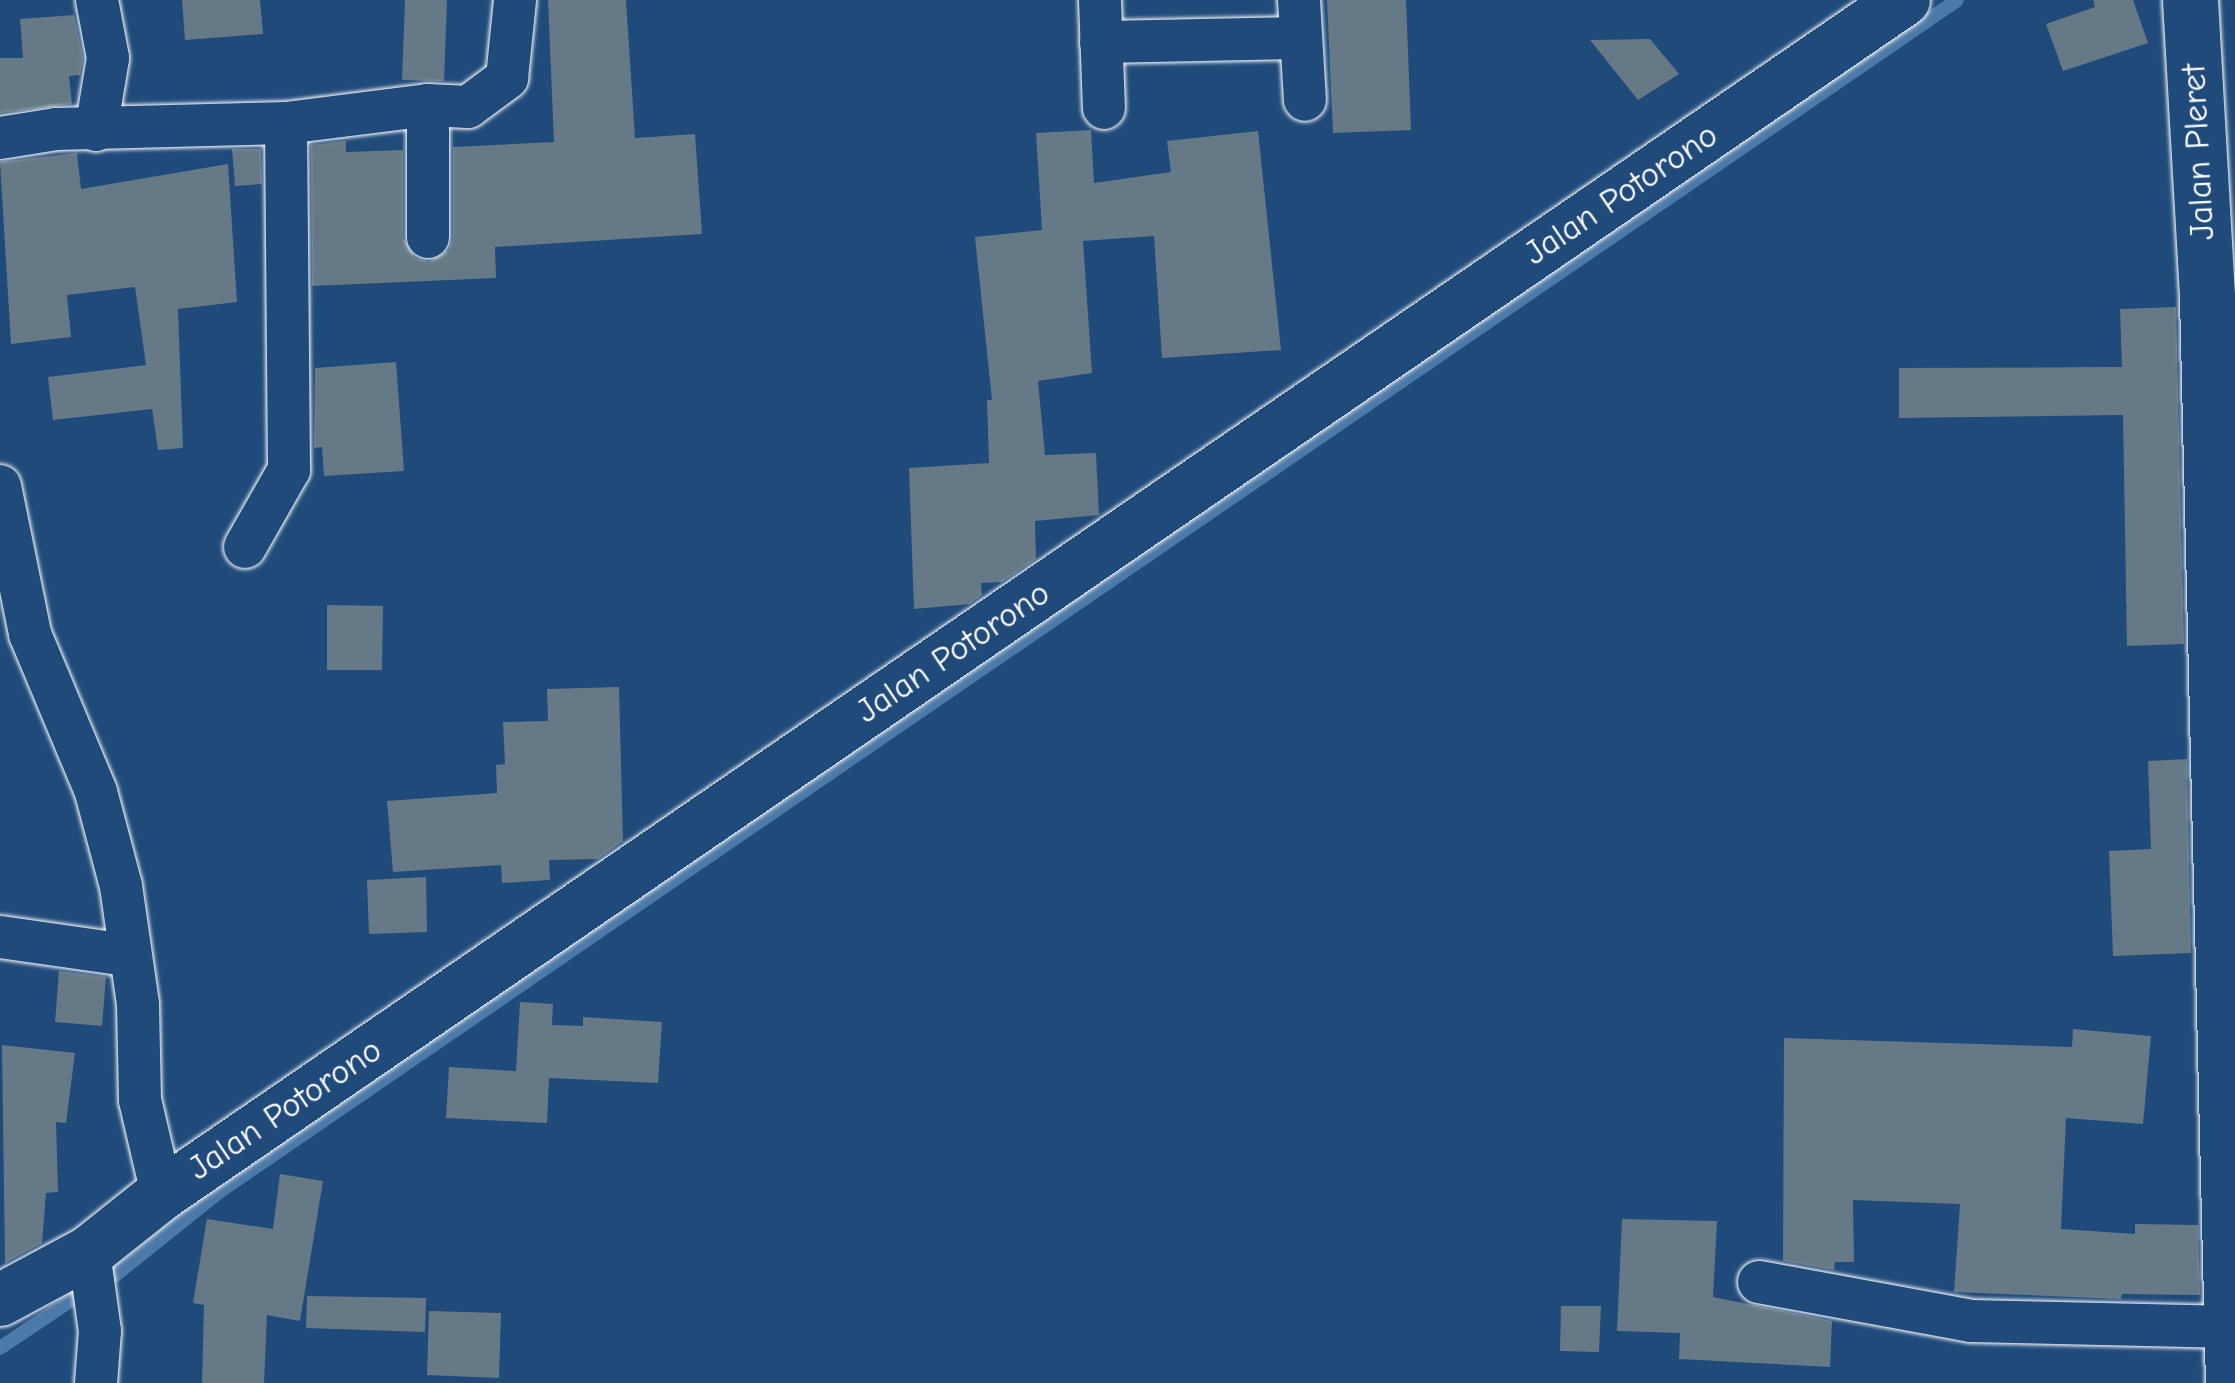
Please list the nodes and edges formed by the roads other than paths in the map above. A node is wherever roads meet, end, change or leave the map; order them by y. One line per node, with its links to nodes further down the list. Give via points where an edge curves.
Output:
1 (97, 0): 11 (street, via 108,58)
2 (516, 0): 8 (street, via 508,78 468,107)
3 (1904, 0): 20 (street, Jalan Potorono)
4 (2190, 0): 14 (main road, Jalan Pleret)
5 (1300, 19): 6 (street); 7 (street)
6 (1101, 21): 9 (street)
7 (1305, 100)
8 (428, 105): 10 (street); 13 (street)
9 (1104, 108)
10 (286, 123): 11 (street); 17 (street, via 289,470)
11 (96, 130): 12 (street)
12 (0, 138)
13 (428, 238)
14 (2221, 297): 15 (main road, Jalan Pleret)
15 (2220, 452): 24 (main road, Jalan Pleret)
16 (0, 486): 19 (street, via 30,634 96,792 121,886)
17 (245, 547)
18 (0, 937): 19 (street)
19 (128, 955): 20 (street, via 138,1004 140,1100)
20 (162, 1194): 21 (street, Jalan Potorono)
21 (89, 1252): 23 (street, Jalan Potorono); 25 (street, via 100,1330)
22 (1759, 1282): 24 (street, via 1972,1321)
23 (0, 1300)
24 (2232, 1327): 26 (main road, Jalan Pleret)
25 (96, 1383)
26 (2233, 1383)

